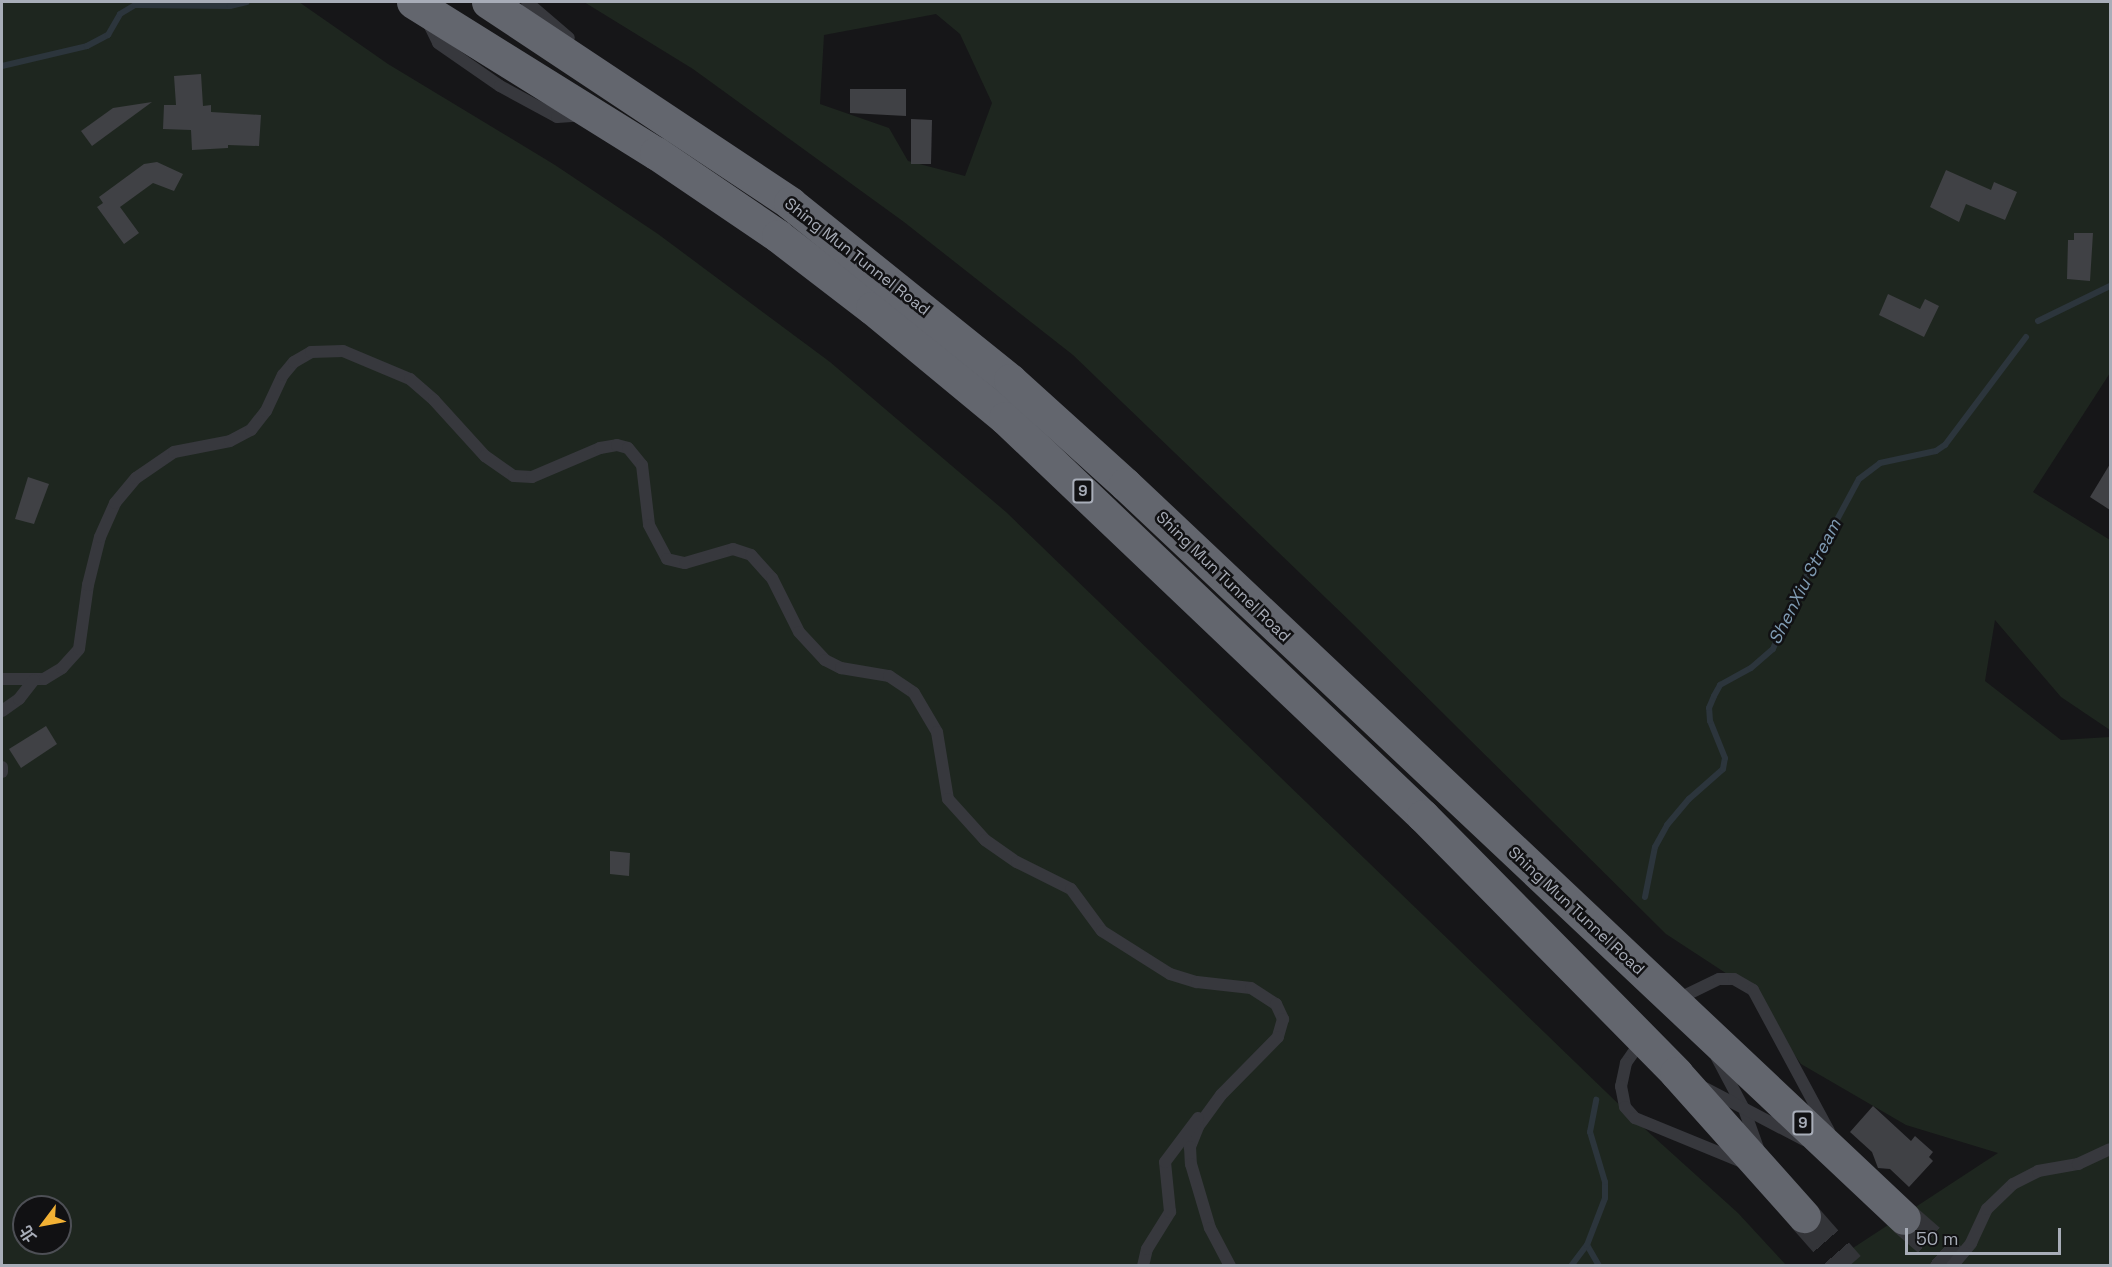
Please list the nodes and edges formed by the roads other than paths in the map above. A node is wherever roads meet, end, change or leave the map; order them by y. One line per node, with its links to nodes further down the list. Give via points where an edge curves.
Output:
1 (488, 2): 4 (highway, Shing Mun Tunnel Road / 9)
2 (527, 2): 4 (lane, via 568,37)
3 (417, 4): 13 (highway, Shing Mun Tunnel Road / 9, via 593,113 778,236 1005,418 1423,816)
4 (598, 72): 11 (highway, Shing Mun Tunnel Road / 9, via 790,203 1010,380)
5 (2, 679): 6 (lane)
6 (34, 680): 7 (lane, via 19,699); 14 (lane, via 55,673 79,649 96,550 107,520 125,490 148,467 174,452 230,441 251,430 266,411 283,375 294,362 311,352 343,351 410,379 485,456 514,476 532,477 600,448 622,446 636,454 642,465 649,525 667,559 685,563 733,549 751,555 772,578 799,632 825,660 841,669 889,676 914,693 936,732 948,799 985,840 1017,862 1071,889 1102,931 1170,974 1197,982 1251,988 1276,1004 1283,1019 1278,1037)
7 (2, 711)
8 (2, 767): 9 (lane)
9 (2, 772)
10 (1688, 994): 17 (lane, via 1719,979 1734,979 1753,990)
11 (1702, 1029): 15 (lane); 17 (highway, Shing Mun Tunnel Road / 9)
12 (1635, 1050): 18 (lane, via 1626,1063 1621,1086 1625,1107 1635,1118 1712,1147)
13 (1676, 1072): 15 (lane); 18 (highway, Shing Mun Tunnel Road / 9)
14 (1211, 1108): 21 (lane, via 1194,1121 1165,1162 1170,1210 1144,1253); 22 (lane, via 1195,1134 1190,1159 1210,1228)
15 (1744, 1109): 17 (lane); 18 (lane)
16 (2110, 1149): 23 (lane, via 2078,1164 2038,1171 2013,1184 1986,1209 1971,1242)
17 (1845, 1162): 20 (highway, Shing Mun Tunnel Road / 9)
18 (1768, 1175): 19 (highway, Shing Mun Tunnel Road / 9)
19 (1804, 1216)
20 (1904, 1218)
21 (1143, 1266)
22 (1230, 1266)
23 (1952, 1266)

